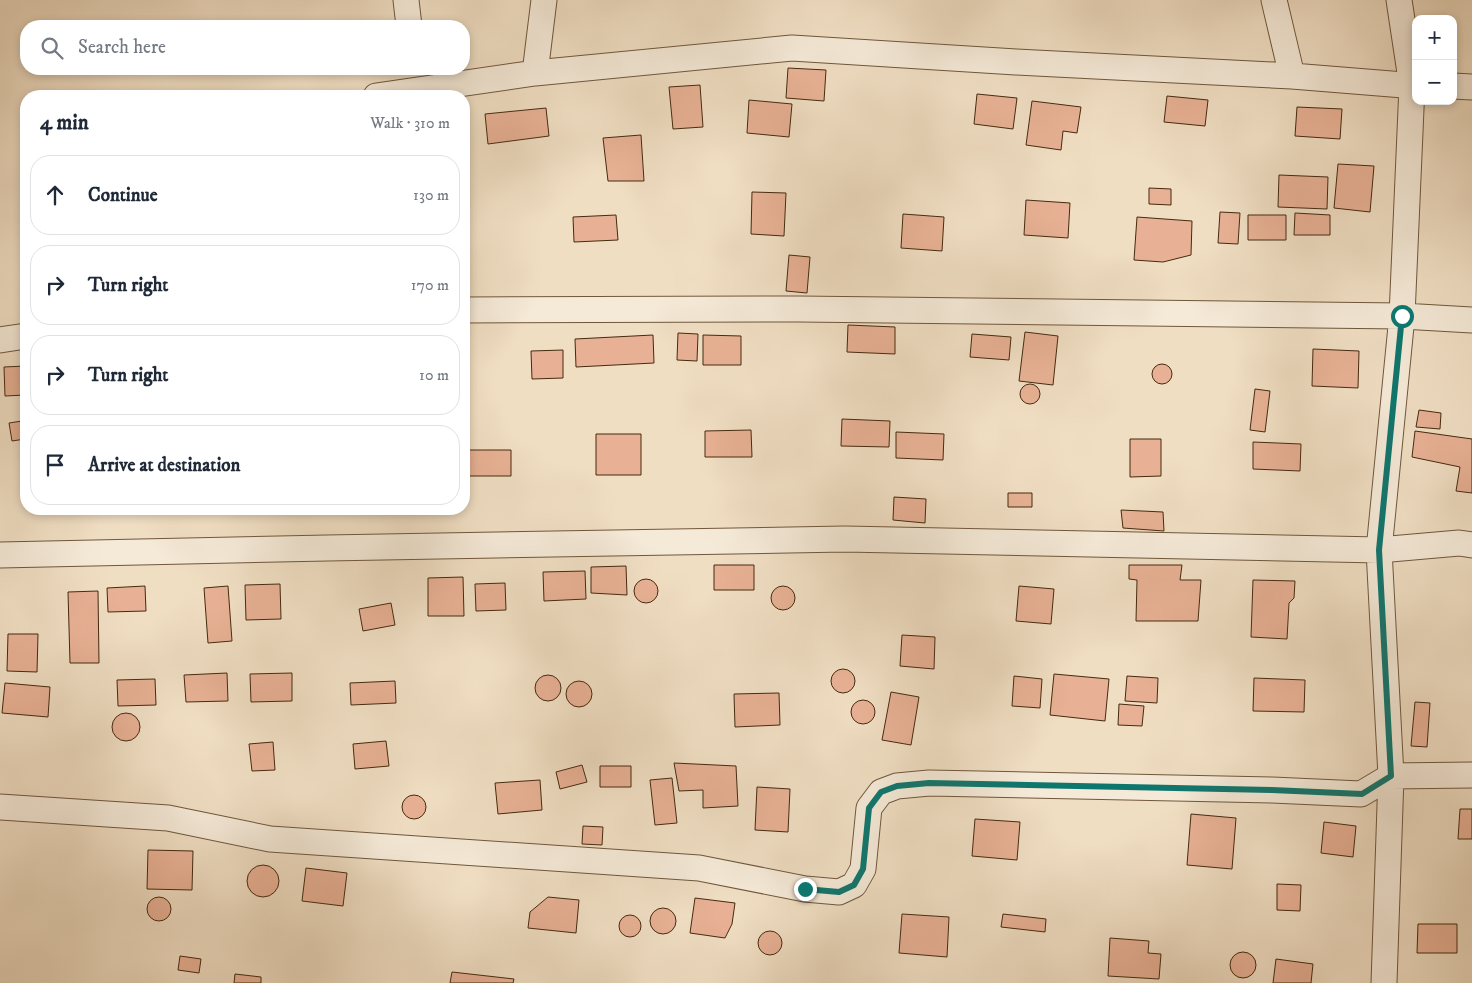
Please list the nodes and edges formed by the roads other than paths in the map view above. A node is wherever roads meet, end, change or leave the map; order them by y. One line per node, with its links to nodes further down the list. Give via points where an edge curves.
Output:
1 (406, 0): 5 (street)
2 (544, 0): 6 (street)
3 (1274, 0): 8 (street)
4 (1399, 0): 7 (street)
5 (408, 20)
6 (535, 73): 8 (street, via 792,48); 9 (street)
7 (1412, 75)
8 (1292, 76): 10 (street)
9 (414, 80): 13 (street)
10 (1412, 86)
11 (1457, 86): 12 (street)
12 (1472, 86)
13 (390, 90)
14 (1413, 105): 16 (street)
15 (470, 310): 16 (street, via 800,309)
16 (1402, 316): 17 (street); 21 (street)
17 (1472, 320)
18 (20, 337): 19 (street)
19 (0, 340)
20 (1472, 544): 21 (street)
21 (1379, 550): 22 (street, via 845,539); 24 (street)
22 (0, 555)
23 (1472, 775): 24 (street)
24 (1391, 776): 25 (street, via 1362,794 929,783 897,786 881,792 869,808 863,869 854,885 839,892 805,889 699,868 270,839 168,818); 26 (street)
25 (0, 807)
26 (1384, 983)

